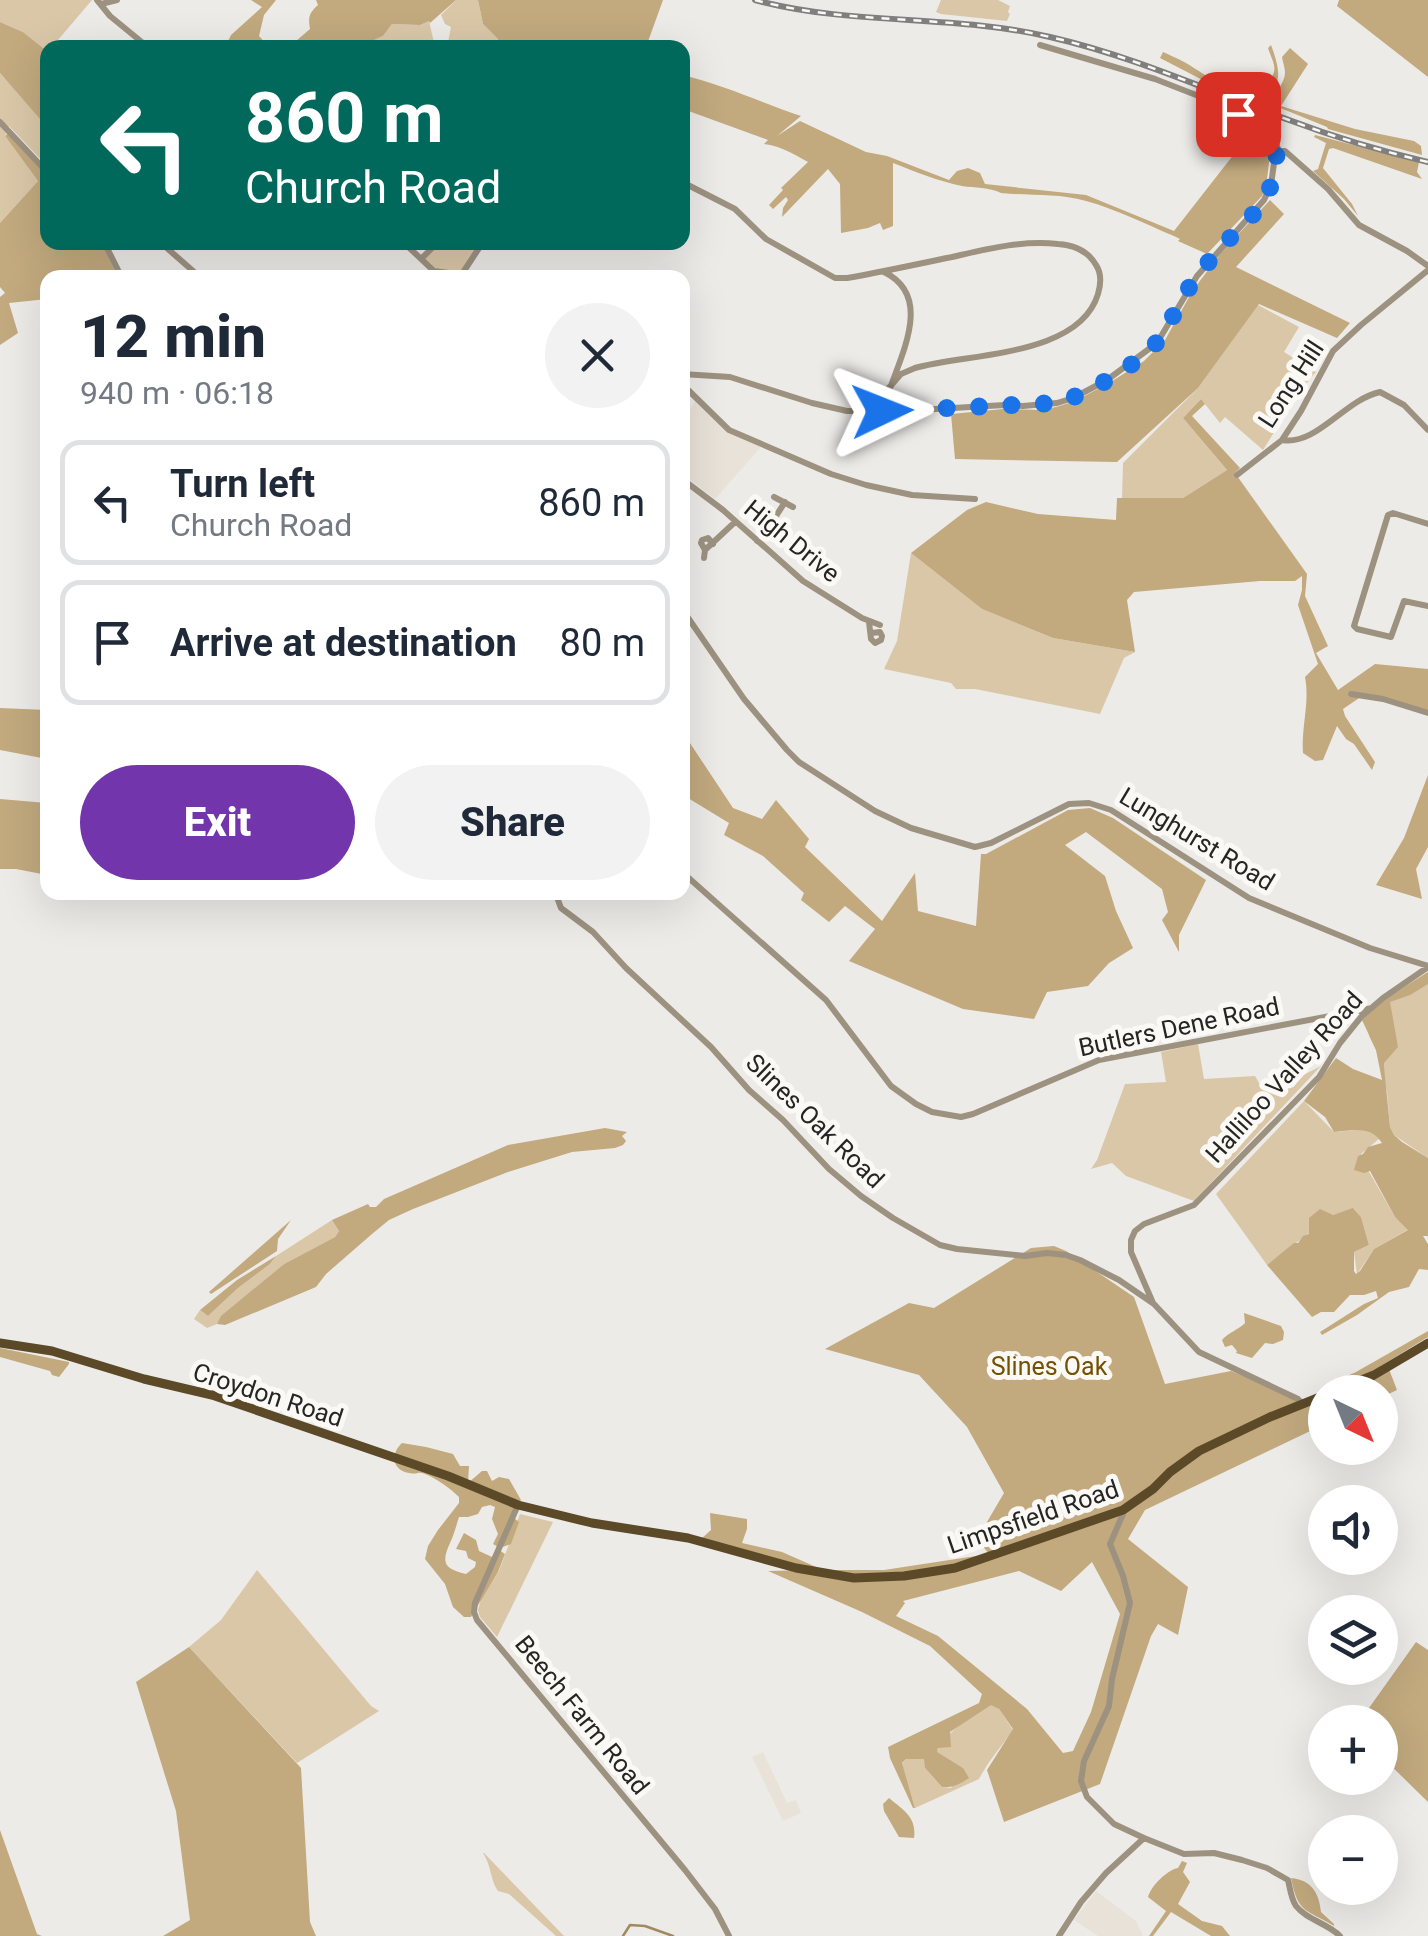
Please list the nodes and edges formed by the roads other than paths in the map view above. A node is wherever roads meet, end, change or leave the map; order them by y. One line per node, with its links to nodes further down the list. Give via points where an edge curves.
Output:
1 (117, 0): 2 (street)
2 (99, 2): 3 (street)
3 (139, 40)
4 (1040, 44): 6 (street, via 1214,102)
5 (0, 122): 7 (street)
6 (1278, 148): 13 (street, via 1358,225); 20 (street, via 1266,196 1197,276 1161,338 1107,380 1057,403)
7 (40, 164)
8 (690, 186): 16 (street, via 735,209 766,239 829,276)
9 (169, 250): 14 (street)
10 (411, 250): 12 (street)
11 (430, 250): 12 (street)
12 (421, 259): 15 (street)
13 (1425, 268): 22 (street, Long Hill, via 1333,352)
14 (193, 270)
15 (433, 270)
16 (882, 272): 18 (street, via 902,286 911,309); 18 (street, via 1042,243 1086,253 1101,281 1084,319 1056,338 915,368)
17 (690, 374): 20 (street, via 730,377 828,408)
18 (887, 390): 20 (street)
19 (690, 392): 26 (street, via 729,430 832,474 912,495)
20 (882, 411)
21 (1428, 430): 22 (street, via 1380,392 1307,438)
22 (1282, 440): 23 (street, Long Hill)
23 (1237, 475)
24 (690, 485): 27 (street, High Drive)
25 (774, 497): 29 (street, via 789,505)
26 (975, 499)
27 (736, 522): 29 (street, High Drive); 30 (street)
28 (1428, 524): 31 (street, via 1388,516 1353,624 1391,637 1405,601)
29 (757, 540): 33 (street, High Drive, via 804,581)
30 (704, 554)
31 (1428, 606)
32 (690, 621): 40 (street, Lunghurst Road, via 786,750 899,823 976,847 1069,804 1100,805 1249,898)
33 (869, 622): 34 (street, High Drive); 35 (street)
34 (880, 625)
35 (872, 633)
36 (1351, 694): 37 (street)
37 (1428, 714)
38 (690, 879): 41 (street, Butlers Dene Road, via 826,1000 891,1086 941,1114 974,1114 1099,1060)
39 (558, 900): 42 (street, Slines Oak Road, via 829,1168 893,1218 957,1249 1066,1255)
40 (1428, 966): 41 (street, Halliloo Valley Road)
41 (1372, 1008): 42 (street, Halliloo Valley Road, via 1319,1076 1194,1205 1134,1231 1131,1252)
42 (1146, 1296): 47 (street, Slines Oak Road, via 1200,1352)
43 (0, 1342): 48 (main road, Croydon Road, via 212,1395)
44 (1428, 1344): 45 (main road)
45 (1374, 1375)
46 (1308, 1402): 47 (main road)
47 (1302, 1404): 49 (main road, Limpsfield Road, via 1199,1451)
48 (518, 1504): 49 (main road, Limpsfield Road, via 854,1578 955,1568); 51 (street, Beech Farm Road, via 475,1603 477,1620 694,1882)
49 (1123, 1510): 50 (street, via 1110,1544 1128,1591 1128,1614 1108,1706 1082,1781 1087,1797 1114,1824)
50 (1144, 1838): 52 (street, via 1080,1902); 53 (street, via 1184,1854 1214,1853 1267,1868 1288,1880 1294,1904)
51 (729, 1936)
52 (1059, 1936)
53 (1340, 1936)

